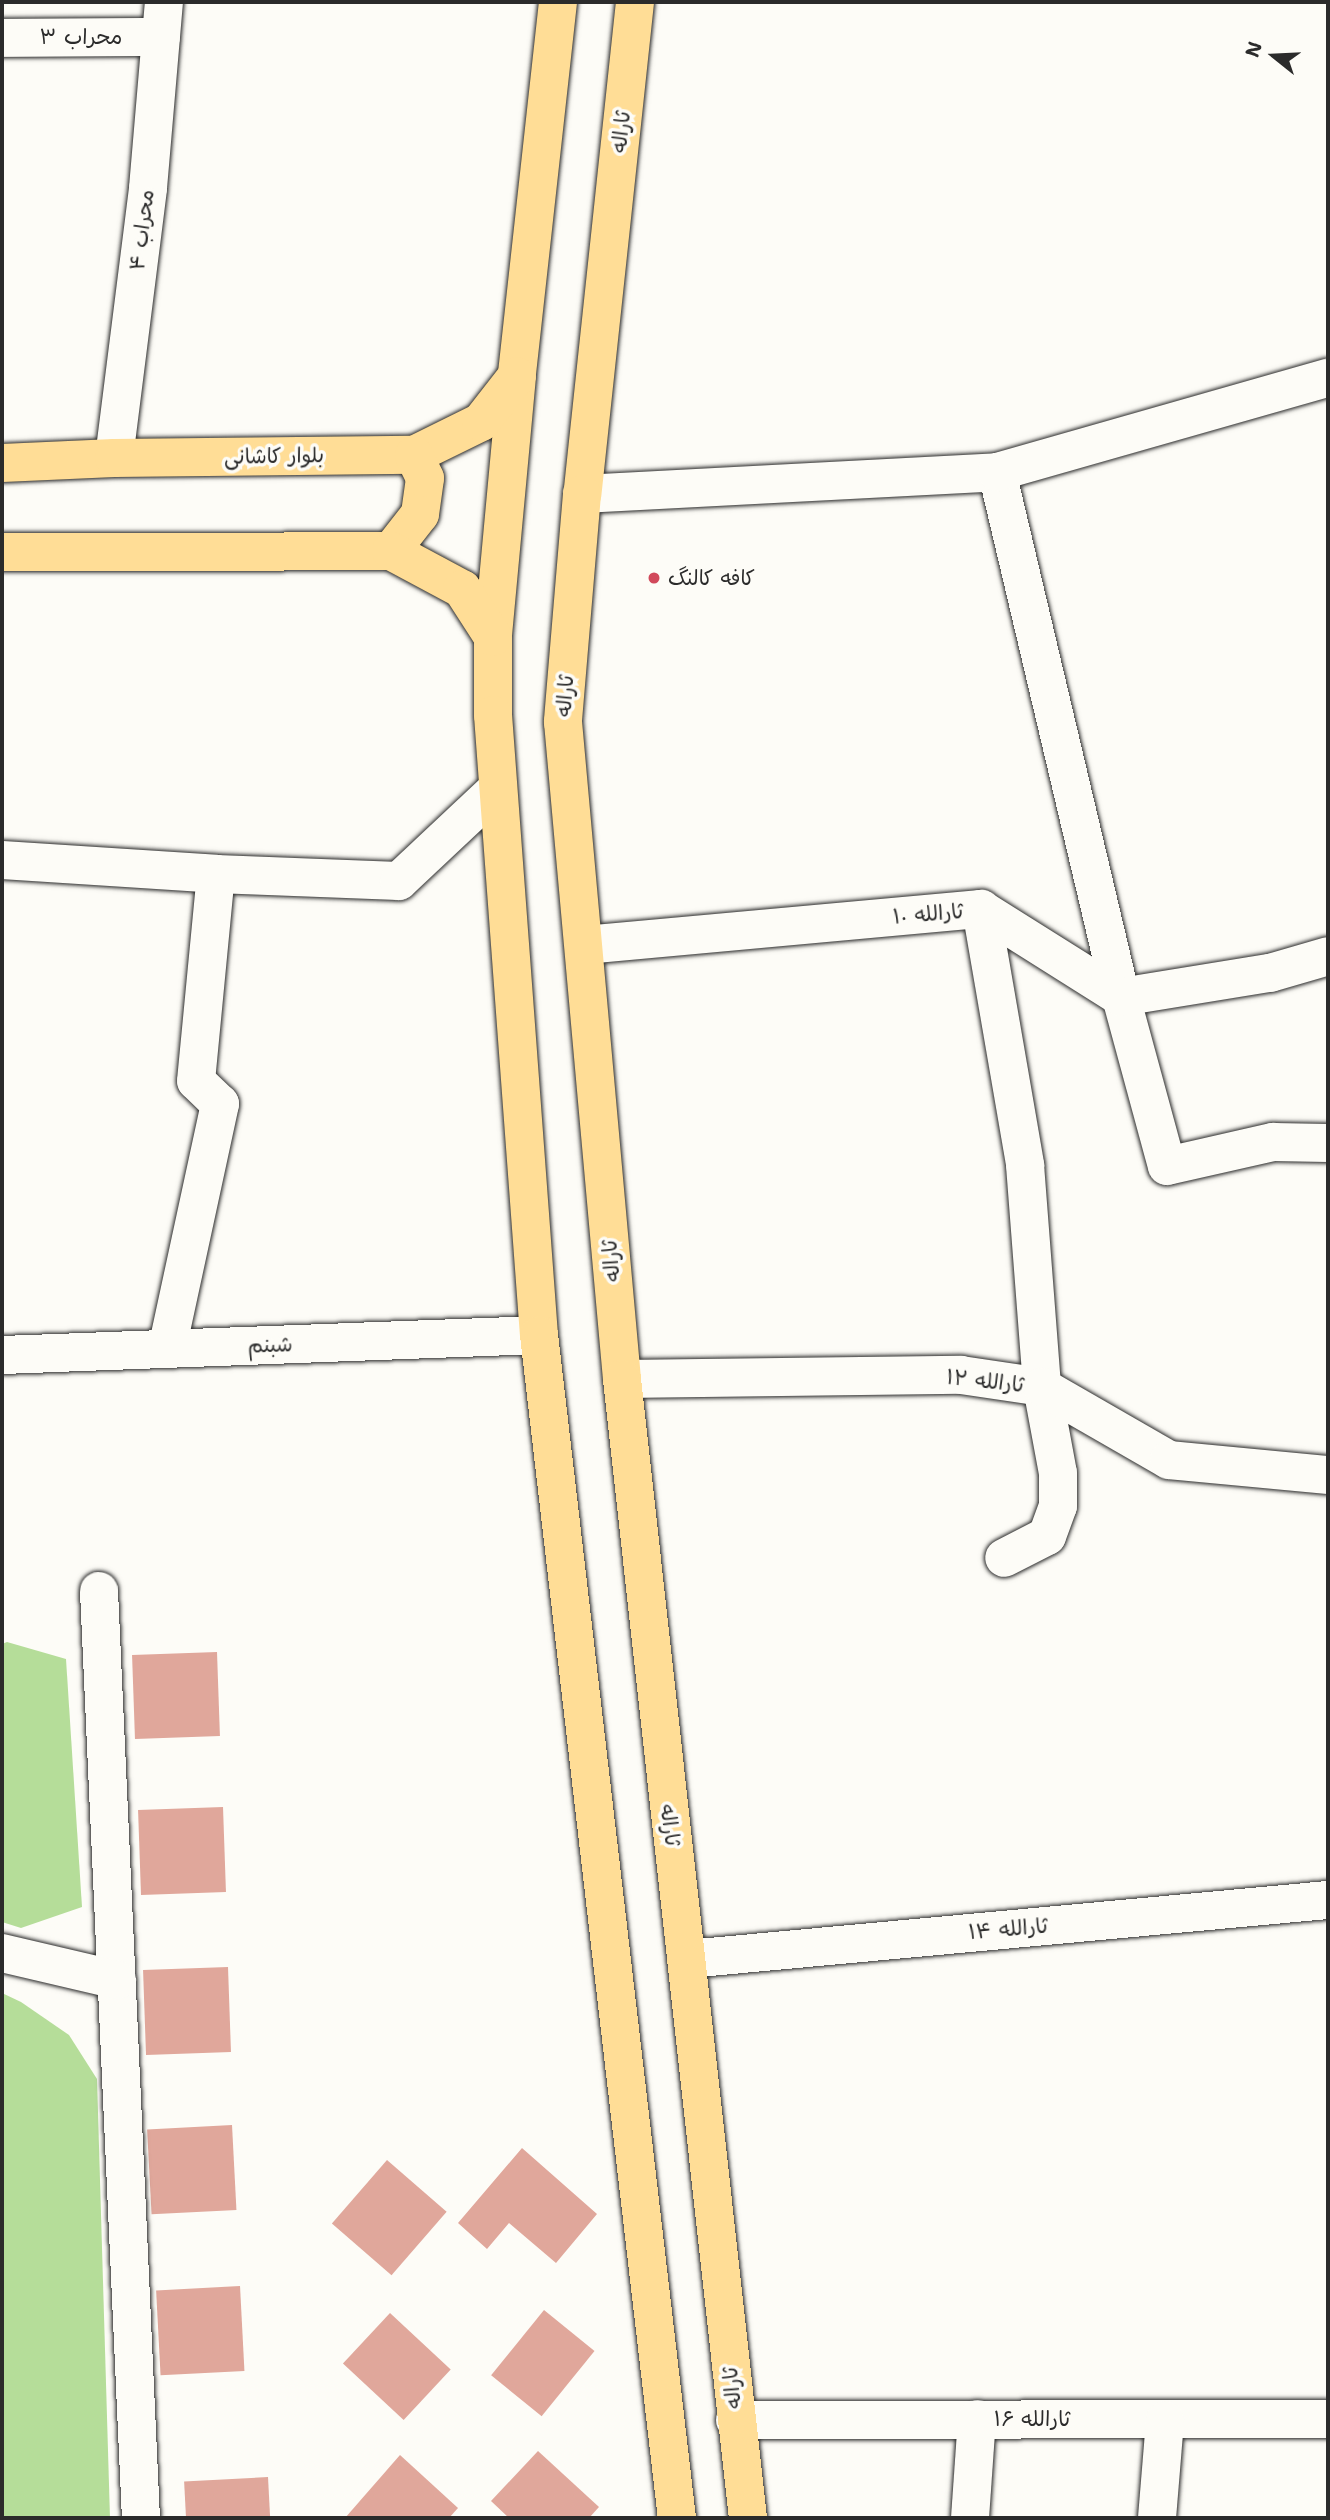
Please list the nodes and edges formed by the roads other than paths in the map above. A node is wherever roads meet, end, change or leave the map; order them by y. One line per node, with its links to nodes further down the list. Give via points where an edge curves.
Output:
1 (558, 2): 5 (main road)
2 (635, 2): 11 (main road, ثاراله)
3 (162, 19): 4 (street, محراب ۳); 8 (street, محراب ۴, via 148,188)
4 (2, 38)
5 (517, 376): 7 (main road, بلوار کاشانی, via 481,422); 14 (main road)
6 (1328, 377): 10 (street)
7 (414, 455): 8 (main road, بلوار کاشانی); 12 (main road, via 425,478 420,514)
8 (114, 458): 9 (main road, بلوار کاشانی)
9 (2, 463)
10 (997, 472): 11 (street); 21 (street)
11 (582, 494): 19 (main road, ثاراله, via 563,722)
12 (391, 551): 13 (main road); 14 (main road, via 462,589)
13 (2, 552)
14 (493, 637): 15 (main road)
15 (497, 789): 17 (street, via 399,881); 23 (main road)
16 (2, 860): 17 (street)
17 (216, 874): 24 (street, via 196,1081 220,1104)
18 (982, 909): 19 (street, ثارالله ۱۰); 21 (street, ثارالله ۱۰); 27 (street, via 1025,1165)
19 (584, 945): 26 (main road, ثاراله)
20 (1328, 956): 21 (street, via 1270,973)
21 (1121, 997): 22 (street, via 1167,1166 1273,1142)
22 (1328, 1143)
23 (539, 1335): 24 (street, شبنم); 40 (main road)
24 (167, 1349): 25 (street, شبنم)
25 (2, 1355)
26 (622, 1379): 27 (street, ثارالله ۱۲, via 961,1375); 33 (main road, ثاراله, via 665,1791)
27 (1042, 1387): 28 (street, ثارالله ۱۲, via 1170,1460); 29 (street, via 1058,1473 1058,1506 1047,1536)
28 (1328, 1475)
29 (1004, 1558)
30 (99, 1591): 34 (street)
31 (1328, 1900): 33 (street, ثارالله ۱۴)
32 (2, 1953): 34 (street)
33 (688, 1959): 37 (main road, ثاراله)
34 (117, 1980): 39 (street)
35 (1328, 2418): 38 (street, ثارالله ۱۶)
36 (976, 2419): 37 (street, ثارالله ۱۶); 38 (street, ثارالله ۱۶); 42 (street)
37 (735, 2420): 41 (main road, ثاراله)
38 (1165, 2420): 43 (street)
39 (141, 2518)
40 (677, 2518)
41 (748, 2518)
42 (970, 2518)
43 (1157, 2518)

